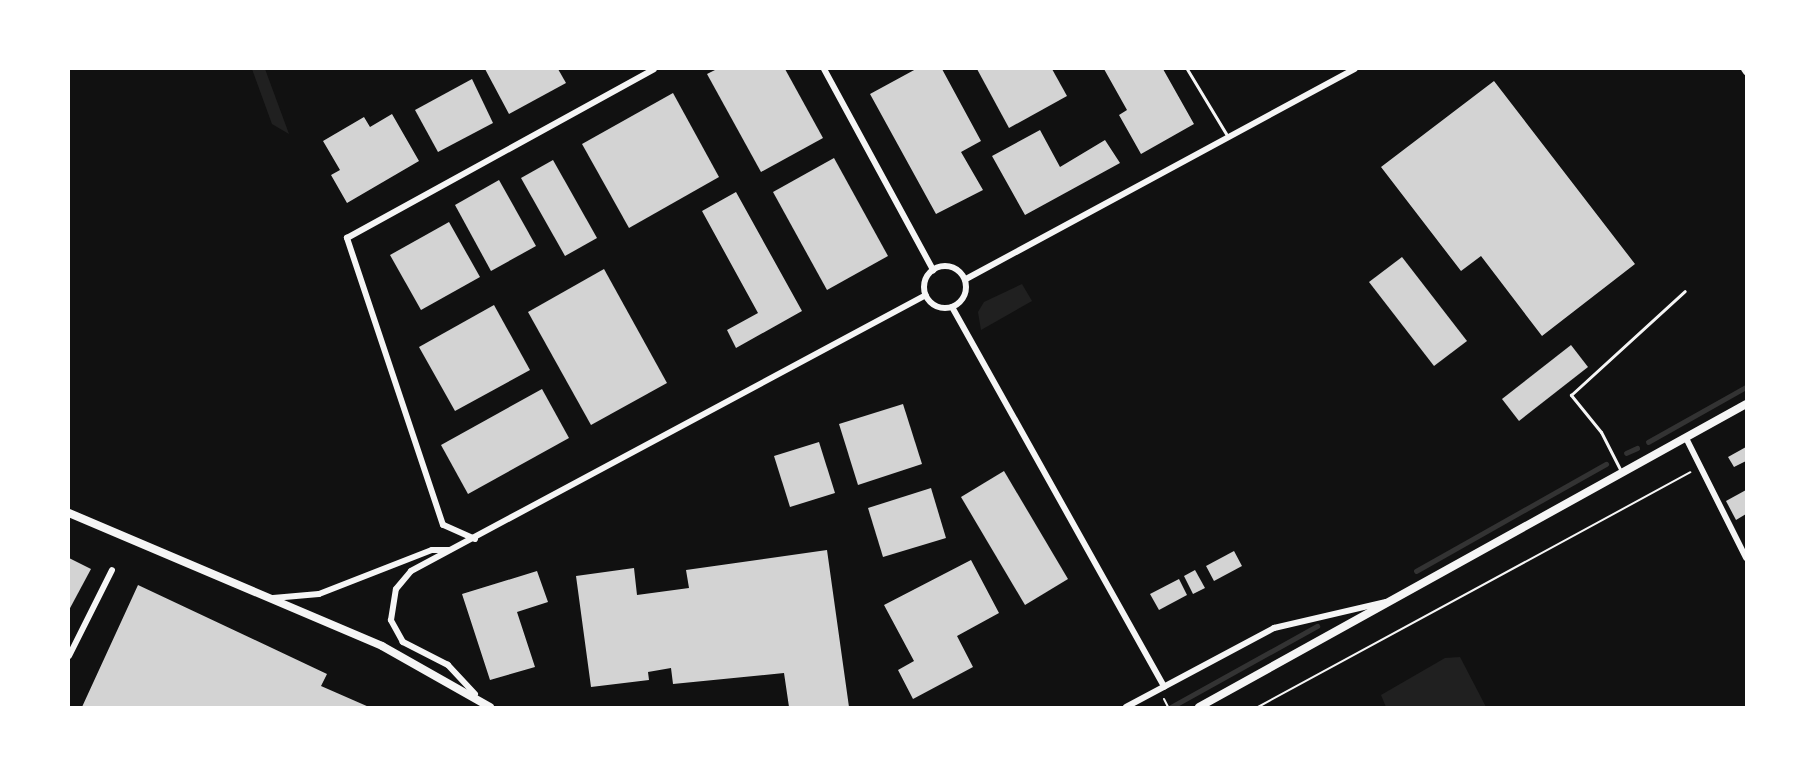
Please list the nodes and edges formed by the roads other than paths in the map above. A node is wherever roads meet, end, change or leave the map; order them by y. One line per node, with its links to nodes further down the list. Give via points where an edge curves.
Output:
1 (654, 69): 15 (street, via 347,238 443,525)
2 (824, 69): 6 (street)
3 (1187, 69): 5 (lane)
4 (1355, 69): 5 (street)
5 (1229, 139): 7 (street)
6 (933, 270): 7 (street, via 955,267); 9 (street, via 926,278)
7 (966, 279): 10 (street, via 965,296)
8 (1685, 291): 13 (lane, via 1571,395 1601,432)
9 (926, 295): 10 (street, via 937,307); 15 (street)
10 (952, 307): 22 (street)
11 (1746, 404): 12 (street)
12 (1687, 440): 13 (street); 17 (street)
13 (1623, 475): 20 (street)
14 (69, 513): 19 (street)
15 (475, 539): 16 (street)
16 (453, 550): 19 (street, via 432,550 319,594); 23 (street, via 411,571 396,589 391,620 403,642 448,665)
17 (1746, 558)
18 (112, 570): 21 (street)
19 (270, 598): 23 (street, via 382,646)
20 (1392, 601): 22 (street, via 1274,628); 26 (street)
21 (69, 656)
22 (1164, 687): 25 (street)
23 (475, 694): 24 (street)
24 (490, 707)
25 (1126, 707)
26 (1199, 707)

